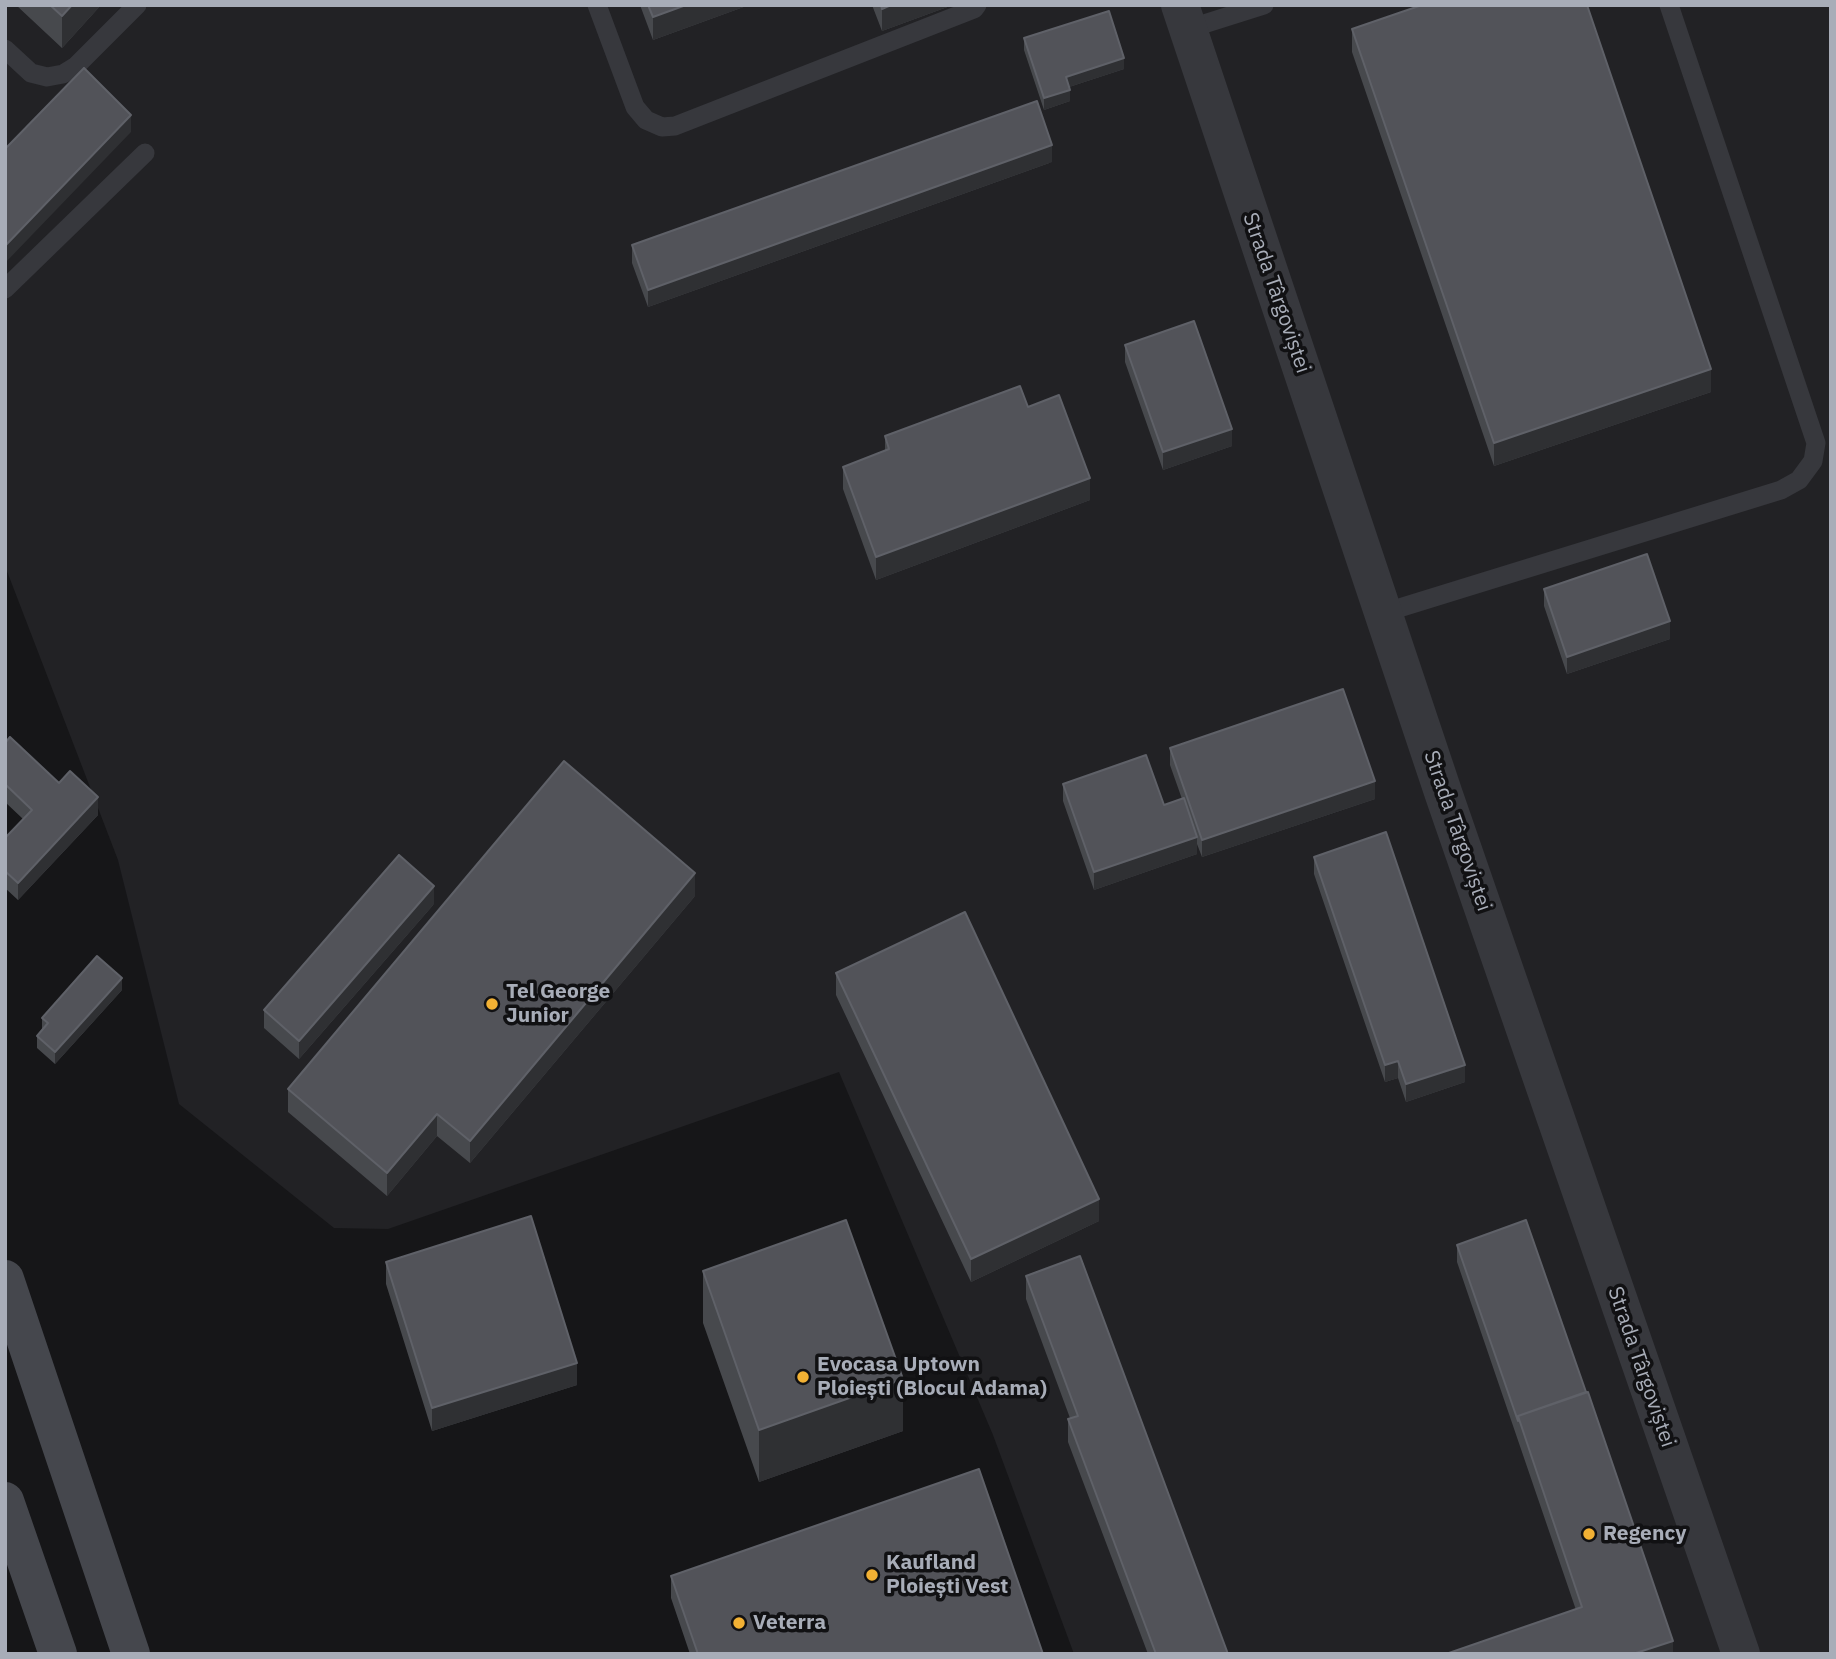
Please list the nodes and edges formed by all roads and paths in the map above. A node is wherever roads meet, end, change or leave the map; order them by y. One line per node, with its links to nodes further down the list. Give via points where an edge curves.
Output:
1 (136, 5): 7 (lane, via 63,74 31,73)
2 (597, 5): 3 (lane, via 635,107 646,120 662,127 675,126)
3 (977, 5)
4 (1264, 5): 6 (lane)
5 (1673, 6): 10 (lane, via 1816,443 1813,461 1800,480 1781,490)
6 (1184, 17): 10 (street, Strada Târgoviștei)
7 (5, 49)
8 (145, 153): 9 (lane)
9 (5, 289)
10 (1383, 613): 15 (street, Strada Târgoviștei)
11 (5, 1279): 14 (main road)
12 (5, 1501): 13 (main road)
13 (58, 1654)
14 (131, 1654)
15 (1741, 1654)

